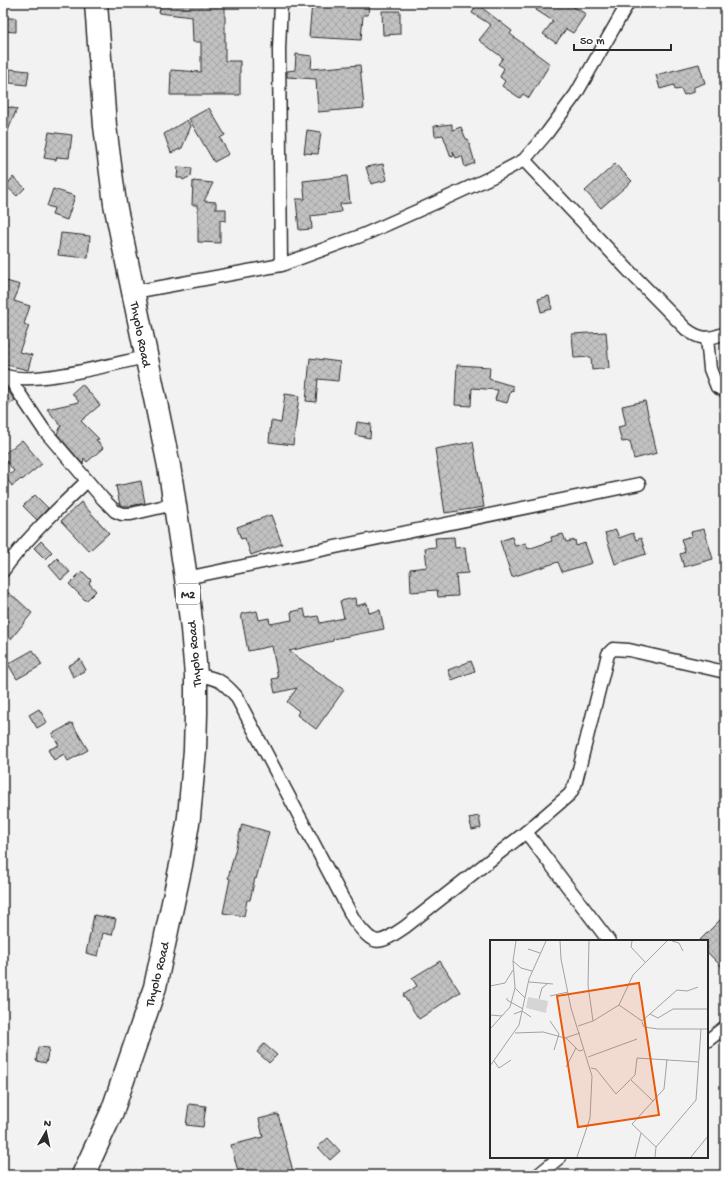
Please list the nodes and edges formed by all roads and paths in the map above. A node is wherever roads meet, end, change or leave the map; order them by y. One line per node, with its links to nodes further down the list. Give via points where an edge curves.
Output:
1 (96, 3): 6 (highway, Thyolo Road / M2, via 105,126 115,204)
2 (281, 3): 5 (street)
3 (628, 3): 4 (street, via 576,94)
4 (524, 160): 5 (street, via 444,200 370,232); 8 (street, via 686,329 693,335)
5 (281, 265): 6 (street)
6 (134, 292): 9 (highway, Thyolo Road / M2)
7 (725, 333): 8 (street)
8 (707, 338): 11 (street, via 710,369 717,387)
9 (146, 357): 10 (street, via 56,376 26,379); 14 (highway, Thyolo Road / M2, via 169,466)
10 (6, 376): 12 (street, via 44,430)
11 (725, 391)
12 (87, 481): 14 (street, via 115,511 122,514); 15 (street, via 20,547)
13 (639, 484): 16 (street)
14 (174, 504): 16 (highway, Thyolo Road / M2)
15 (3, 571)
16 (186, 578): 18 (highway, Thyolo Road / M2)
17 (725, 672): 19 (street, via 629,650 613,649 608,654 575,785 570,794)
18 (196, 675): 19 (street, via 214,678 226,684 236,696 354,920 365,934 375,941 385,940 405,927); 24 (highway, Thyolo Road / M2, via 195,750 189,816 155,987 112,1112)
19 (526, 832): 20 (street)
20 (608, 940)
21 (725, 1027): 22 (street)
22 (708, 1040)
23 (559, 1158): 25 (street)
24 (83, 1175)
25 (538, 1175)

